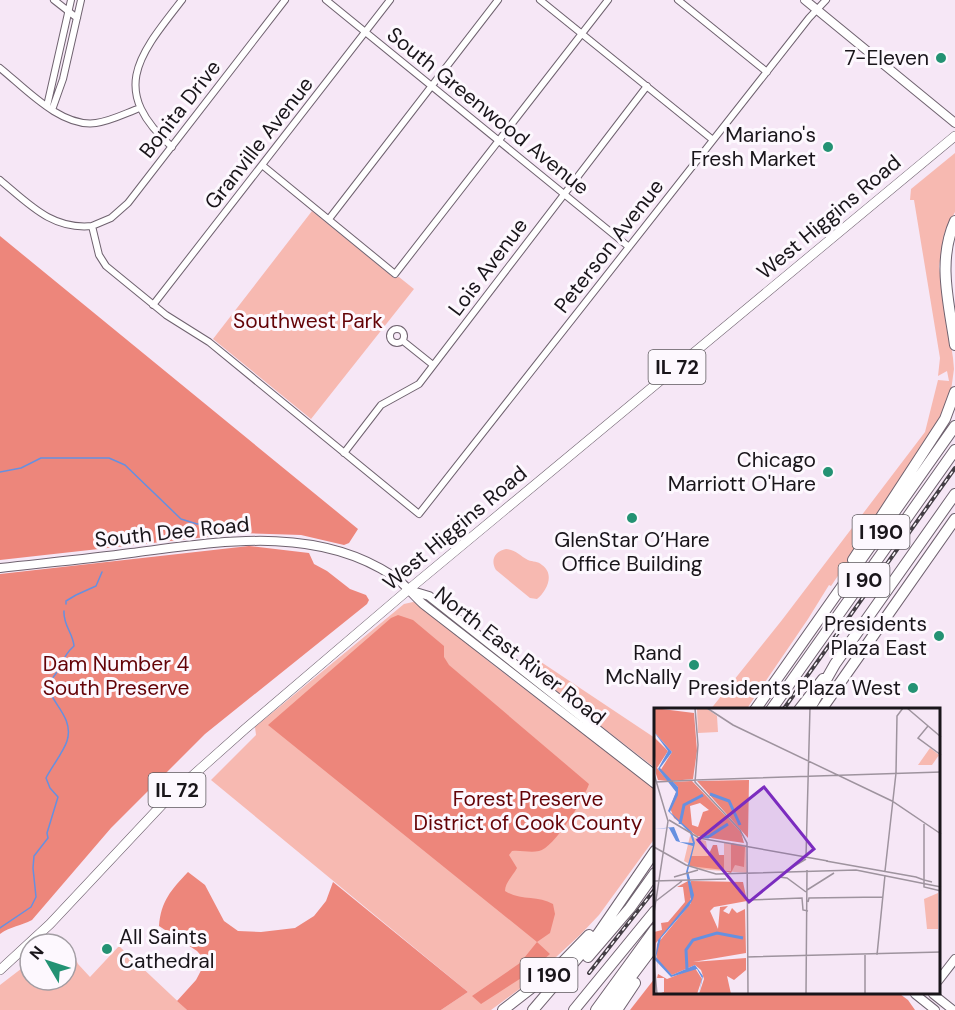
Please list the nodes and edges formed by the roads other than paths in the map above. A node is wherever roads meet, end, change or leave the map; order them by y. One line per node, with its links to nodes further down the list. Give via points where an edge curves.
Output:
1 (54, 0): 15 (street)
2 (71, 0): 15 (street)
3 (81, 0): 16 (street)
4 (182, 0): 24 (street, via 139,62 136,78)
5 (285, 0): 29 (street, Bonita Drive)
6 (326, 0): 17 (street, South Greenwood Avenue)
7 (390, 0): 17 (street, Granville Avenue)
8 (498, 0): 21 (street)
9 (540, 0): 18 (street)
10 (608, 0): 18 (street)
11 (678, 0): 20 (street)
12 (805, 0): 14 (main road)
13 (826, 0): 14 (street, Peterson Avenue)
14 (817, 10): 20 (street, Peterson Avenue); 25 (main road)
15 (68, 12): 16 (street); 23 (street)
16 (77, 18): 23 (street, via 63,79)
17 (365, 32): 21 (street, South Greenwood Avenue); 30 (street, Granville Avenue)
18 (582, 34): 22 (street); 28 (street)
19 (0, 68): 23 (street)
20 (767, 72): 27 (street, Peterson Avenue)
21 (432, 86): 28 (street, South Greenwood Avenue); 33 (street)
22 (647, 86): 27 (street); 32 (street, Lois Avenue)
23 (49, 108): 24 (street, via 68,119 86,123)
24 (140, 108): 29 (street, via 149,124)
25 (955, 123)
26 (955, 136): 48 (main road, West Higgins Road / IL 72)
27 (713, 140): 36 (street, Peterson Avenue)
28 (499, 141): 32 (street, South Greenwood Avenue); 33 (street, via 395,274)
29 (172, 147): 35 (street, Bonita Drive, via 120,212)
30 (262, 165): 33 (street); 37 (street, Granville Avenue)
31 (0, 180): 35 (street, via 53,220 73,227)
32 (565, 194): 36 (street, South Greenwood Avenue); 40 (street, Lois Avenue)
33 (329, 219)
34 (955, 221): 39 (highway, via 944,260)
35 (92, 226): 37 (street, via 102,261)
36 (629, 247): 44 (street, Peterson Avenue, via 419,514)
37 (153, 305): 44 (street, via 209,342)
38 (403, 340): 40 (street)
39 (955, 345)
40 (433, 365): 44 (street, Lois Avenue, via 419,384 381,405)
41 (955, 392): 49 (highway, via 939,429)
42 (955, 426): 49 (highway, I 190)
43 (955, 450): 52 (highway, I 90)
44 (344, 453)
45 (955, 494): 50 (highway, I 90)
46 (955, 519): 55 (highway)
47 (0, 568): 48 (main road, South Dee Road, via 220,541 281,541 351,556 393,576)
48 (408, 590): 56 (main road, North East River Road, via 429,596); 57 (main road, North East River Road); 66 (main road, West Higgins Road / IL 72, via 181,786)
49 (806, 638): 51 (highway, I 190)
50 (835, 664): 53 (highway, I 90); 54 (highway)
51 (756, 708)
52 (772, 708)
53 (801, 708)
54 (810, 708)
55 (822, 708)
56 (654, 774)
57 (654, 783)
58 (654, 852): 60 (highway, I 190)
59 (654, 874): 71 (highway)
60 (626, 891): 69 (highway, I 190, via 573,952); 70 (highway, via 586,950)
61 (654, 912): 72 (highway)
62 (654, 930): 73 (highway, I 190)
63 (654, 946): 74 (highway)
64 (654, 955): 75 (highway)
65 (955, 959): 67 (main road)
66 (0, 970)
67 (940, 980)
68 (928, 996): 76 (main road); 77 (main road)
69 (503, 1010)
70 (533, 1010)
71 (542, 1010)
72 (574, 1010)
73 (597, 1010)
74 (606, 1010)
75 (617, 1010)
76 (935, 1010)
77 (953, 1010)

